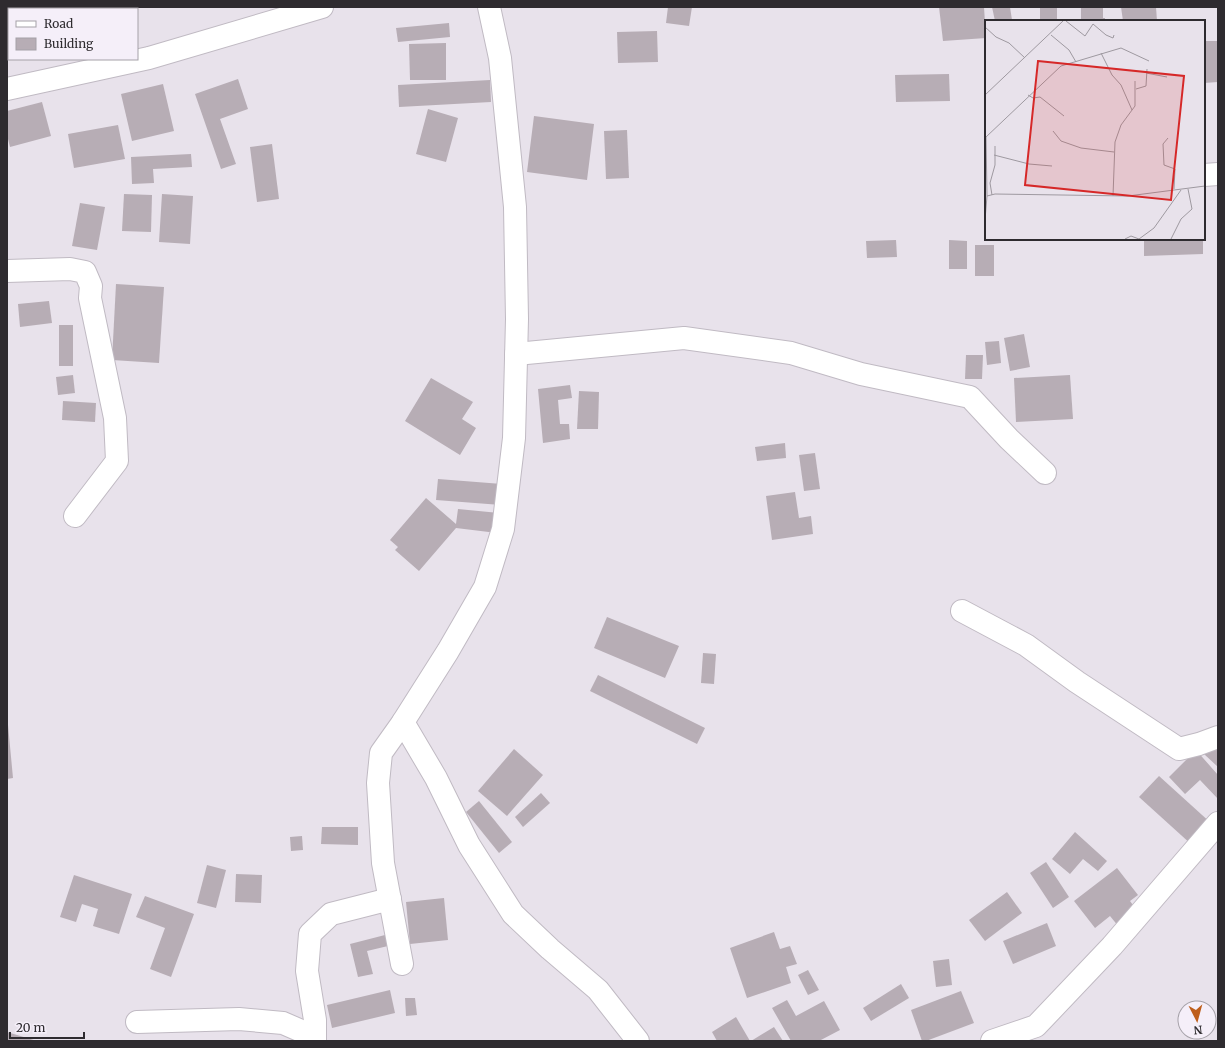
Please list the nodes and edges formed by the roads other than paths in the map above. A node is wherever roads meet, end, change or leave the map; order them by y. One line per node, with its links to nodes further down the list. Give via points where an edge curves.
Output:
1 (322, 7): 3 (street, via 149,58)
2 (489, 7): 7 (street, via 500,58 515,207)
3 (7, 89)
4 (1218, 174): 5 (street)
5 (1205, 175)
6 (7, 271): 9 (street, via 70,268 85,272 91,286 90,298 115,418 117,461)
7 (516, 354): 8 (street, via 684,338 791,353 861,374 970,397); 11 (street, via 514,438 504,529 485,586)
8 (1045, 473)
9 (75, 516)
10 (962, 611): 12 (street, via 1026,645 1178,749)
11 (403, 722): 14 (street, via 381,753 378,783 383,863); 18 (street, via 436,778 469,845 513,914 598,990)
12 (1218, 737)
13 (1218, 823): 19 (street, via 1112,946 1036,1026)
14 (390, 899): 15 (street); 17 (street, via 330,914 310,934 307,971 315,1020)
15 (402, 964)
16 (137, 1022): 17 (street, via 239,1020 283,1023)
17 (315, 1039)
18 (638, 1041)
19 (992, 1041)

